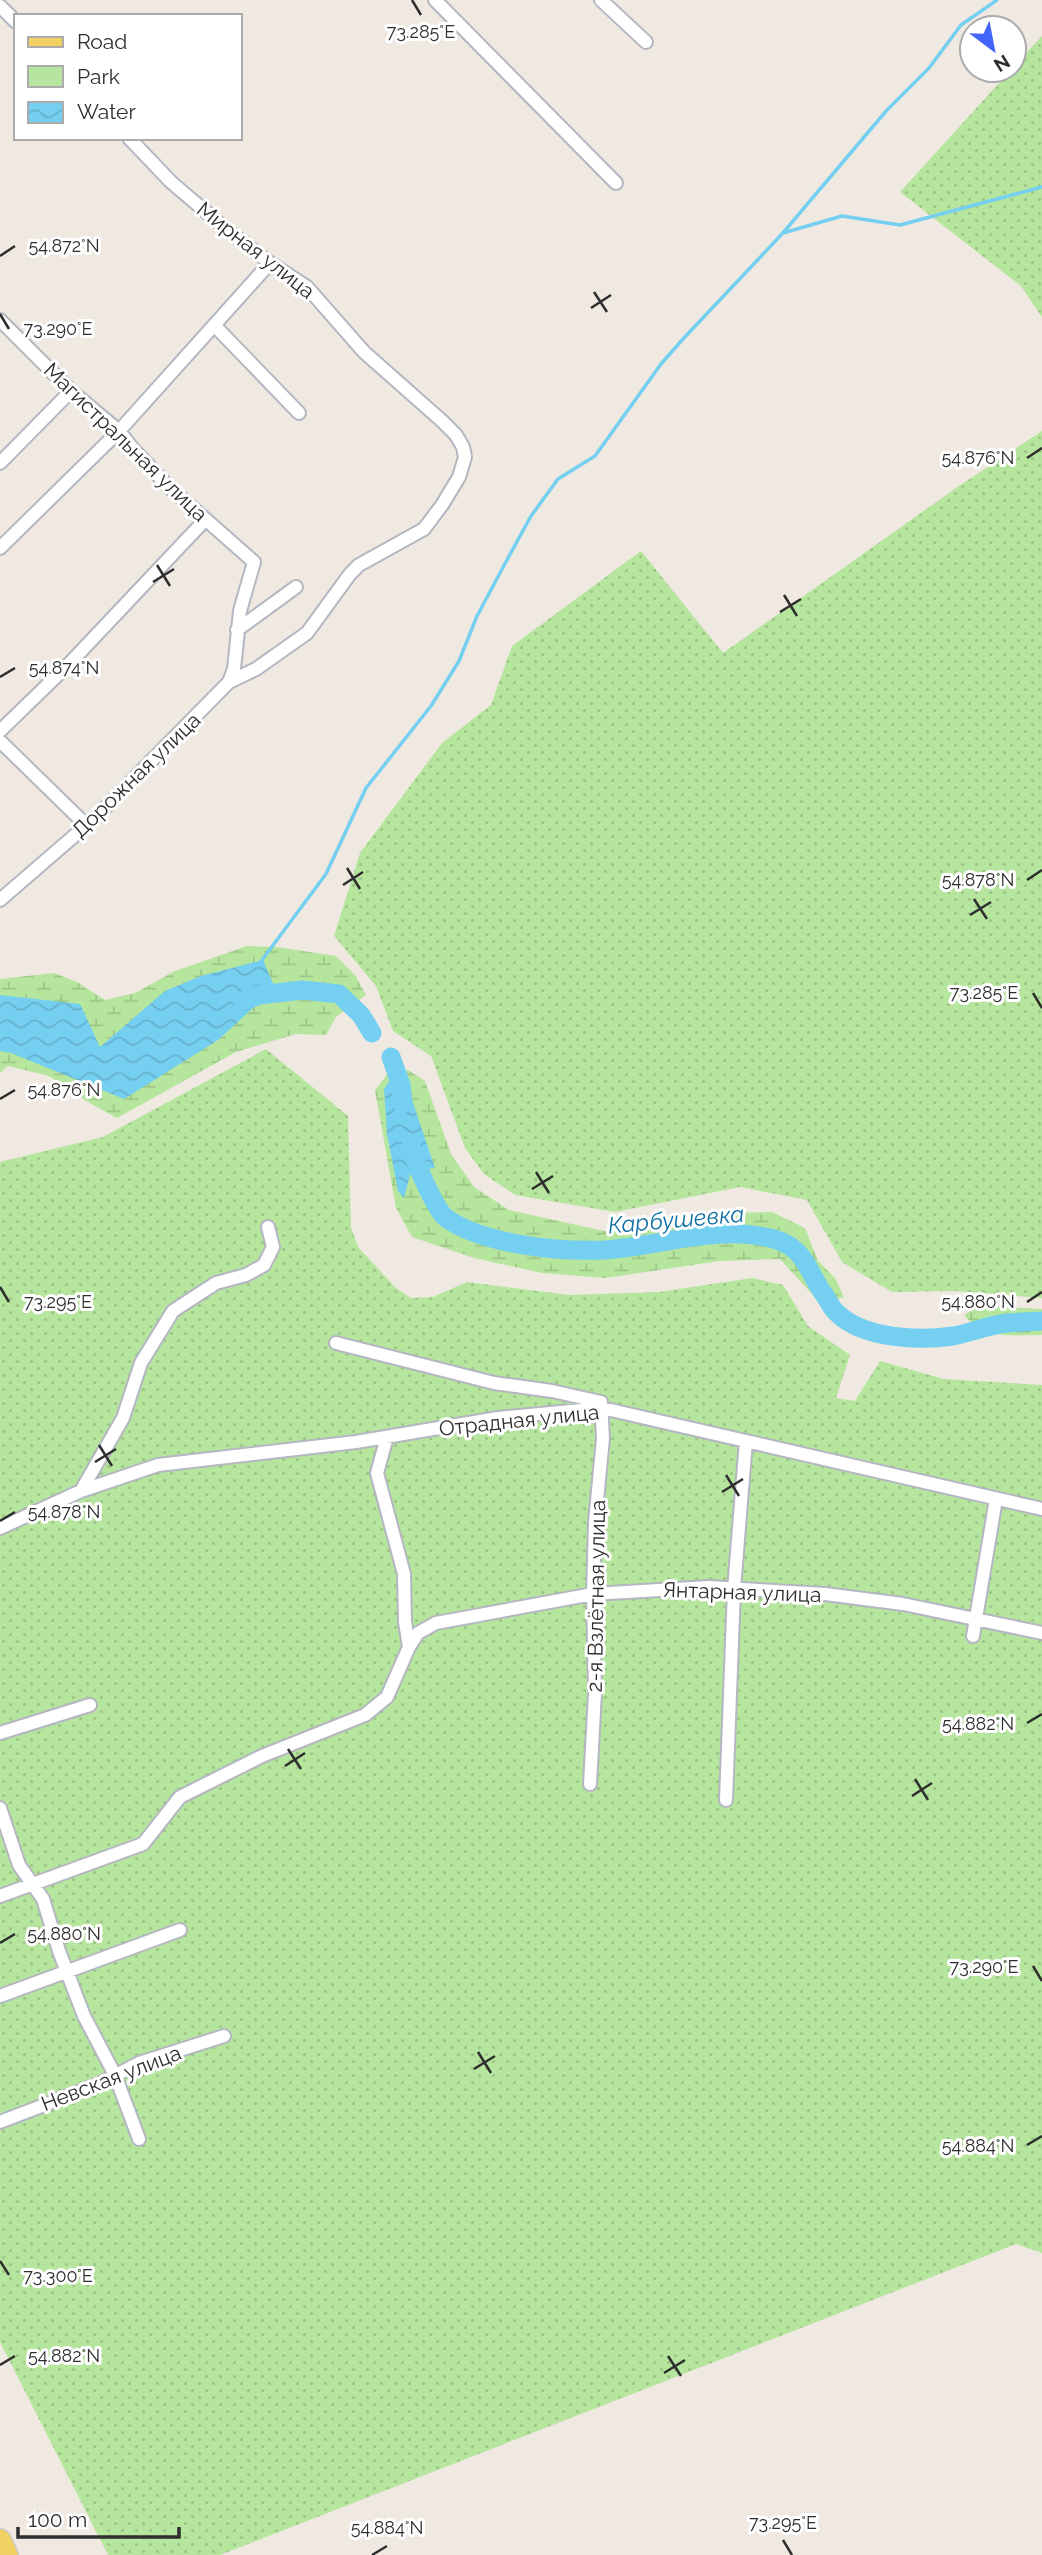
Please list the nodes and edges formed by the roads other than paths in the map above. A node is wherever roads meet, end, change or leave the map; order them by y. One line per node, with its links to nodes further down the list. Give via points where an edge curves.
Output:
1 (435, 0): 7 (street)
2 (601, 0): 5 (street)
3 (0, 6): 4 (street)
4 (14, 20)
5 (646, 42)
6 (131, 140): 8 (street, Мирная улица, via 171,182)
7 (616, 183)
8 (270, 263): 10 (street); 19 (street, Мирная улица, via 307,288 365,352 442,421 456,435 465,457 459,477 424,529 359,565 307,633)
9 (0, 320): 11 (street, Магистральная улица)
10 (214, 325): 12 (street); 13 (street)
11 (71, 391): 13 (street, Магистральная улица); 14 (street)
12 (299, 413)
13 (119, 431): 15 (street, Магистральная улица); 16 (street)
14 (0, 463)
15 (205, 520): 18 (street, Магистральная улица, via 254,562); 20 (street)
16 (0, 548)
17 (296, 587): 18 (street)
18 (237, 630): 19 (street)
19 (229, 682): 22 (street, Дорожная улица)
20 (0, 731)
21 (0, 741): 22 (street)
22 (86, 825): 23 (street, Дорожная улица)
23 (0, 900)
24 (268, 1227): 29 (street, via 273,1247 264,1265 216,1283 173,1311 141,1363 123,1418)
25 (336, 1343): 26 (street, via 494,1383 601,1402)
26 (602, 1408): 27 (street, Отрадная улица, via 498,1418); 28 (street, Отрадная улица); 34 (street, 2-я Взлётная улица)
27 (387, 1437): 29 (street, Отрадная улица, via 158,1465); 38 (street, via 377,1473 404,1574)
28 (746, 1441): 30 (street, Отрадная улица); 33 (street)
29 (81, 1491): 32 (street, Отрадная улица)
30 (996, 1499): 31 (street, Отрадная улица); 35 (street)
31 (1042, 1510)
32 (0, 1528)
33 (734, 1589): 34 (street, Янтарная улица); 35 (street, Янтарная улица, via 825,1594); 42 (street)
34 (593, 1594): 38 (street, Янтарная улица, via 436,1623 418,1633); 41 (street, 2-я Взлётная улица, via 595,1693)
35 (976, 1619): 36 (street, Янтарная улица); 37 (street)
36 (1042, 1633)
37 (972, 1636)
38 (409, 1647): 44 (street, via 387,1698 365,1715 262,1756 180,1797 143,1844)
39 (90, 1705): 40 (street)
40 (0, 1733)
41 (590, 1784)
42 (726, 1800)
43 (0, 1808): 44 (street, via 19,1865)
44 (34, 1884): 45 (street); 47 (street)
45 (0, 1896)
46 (180, 1930): 47 (street)
47 (69, 1973): 48 (street); 50 (street, via 88,2025)
48 (0, 1996)
49 (224, 2036): 50 (street, Невская улица)
50 (115, 2075): 51 (street, Невская улица); 52 (street)
51 (0, 2122)
52 (139, 2139)
53 (0, 2540): 54 (main road)
54 (6, 2555)

